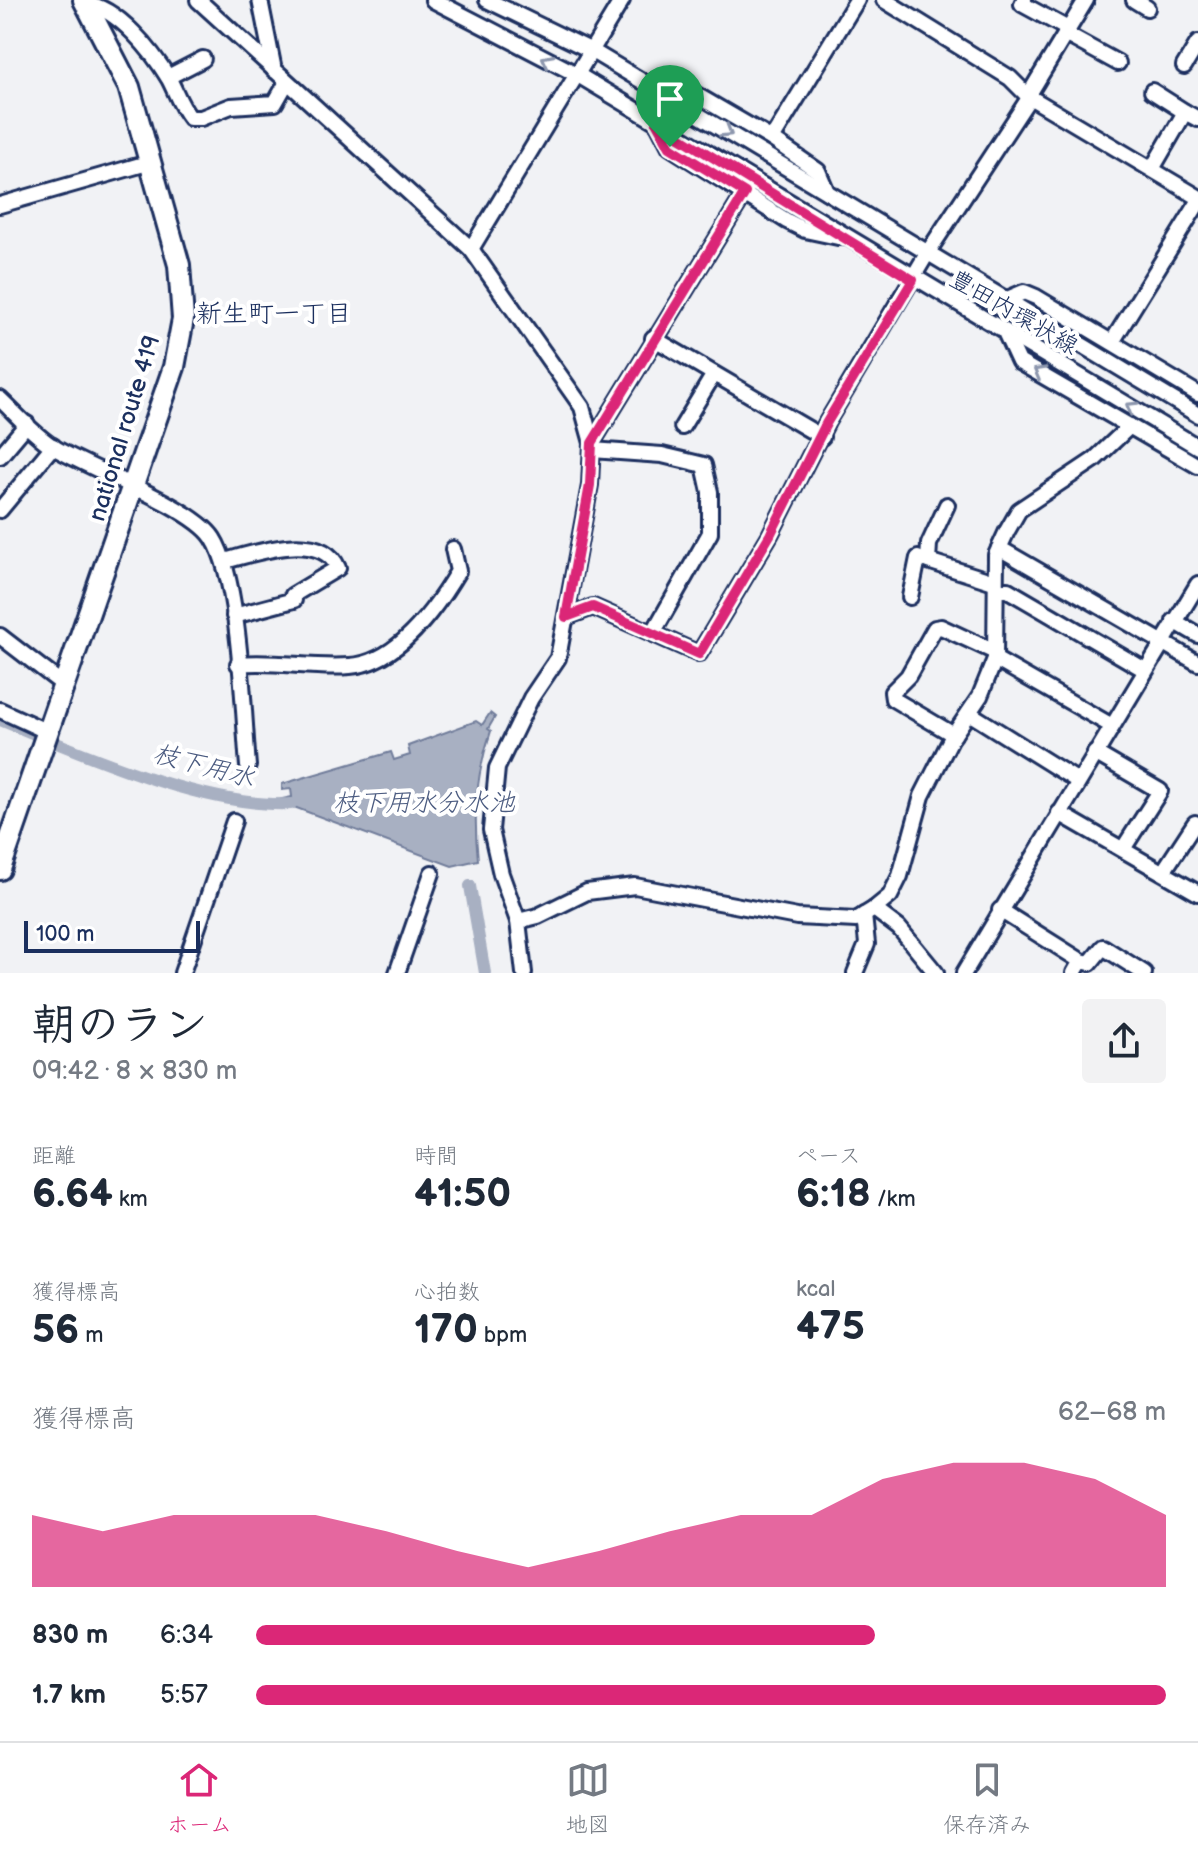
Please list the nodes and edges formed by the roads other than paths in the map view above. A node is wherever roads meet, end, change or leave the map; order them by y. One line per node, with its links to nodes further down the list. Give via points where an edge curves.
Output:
1 (198, 0): 21 (street)
2 (260, 0): 21 (street)
3 (433, 0): 22 (street, 豊田内環状線, one-way to 3)
4 (487, 0): 14 (street, 豊田内環状線)
5 (515, 0): 14 (street)
6 (622, 0): 17 (street)
7 (857, 0): 30 (street)
8 (884, 0): 27 (street, via 1010,78)
9 (1024, 0): 15 (street, via 1022,4)
10 (1086, 0): 15 (street)
11 (1134, 0): 13 (street)
12 (85, 2): 23 (street, via 101,5); 31 (highway, national route 419, via 129,87)
13 (1147, 8)
14 (522, 16): 17 (street, 豊田内環状線)
15 (1066, 32): 19 (street); 27 (street)
16 (1198, 43): 20 (street)
17 (592, 51): 22 (street); 26 (street, 豊田内環状線)
18 (203, 59): 23 (street)
19 (1118, 63)
20 (1184, 66)
21 (274, 70): 24 (street)
22 (578, 75): 29 (street, 豊田内環状線); 38 (street)
23 (168, 77): 24 (street, via 185,112 195,119 231,106 275,103)
24 (287, 82): 38 (street)
25 (1152, 91): 28 (street)
26 (668, 96): 30 (street, via 693,93); 33 (street, 豊田内環状線, one-way to 33)
27 (1029, 96): 32 (street); 39 (street)
28 (1191, 116): 32 (street)
29 (657, 123): 34 (street, via 670,147); 37 (street, 豊田内環状線)
30 (772, 139): 33 (street, via 818,171)
31 (151, 162): 36 (street); 61 (highway, national route 419, via 179,265 183,319 174,367)
32 (1152, 169): 35 (street)
33 (827, 192): 39 (street, 豊田内環状線)
34 (745, 193): 37 (street, via 805,230); 43 (street)
35 (1198, 200): 44 (street)
36 (0, 205)
37 (846, 238): 40 (street, 豊田内環状線)
38 (471, 249): 56 (street, via 582,407)
39 (928, 252): 40 (street); 41 (street, 豊田内環状線)
40 (913, 280): 42 (street, 豊田内環状線); 54 (street)
41 (1005, 300): 44 (street, via 1024,292); 48 (street, 豊田内環状線)
42 (1006, 334): 52 (street, one-way to 42, via 1019,362); 57 (street, 豊田内環状線, one-way to 42)
43 (653, 338): 46 (street); 56 (street)
44 (1112, 342): 45 (street)
45 (1150, 366): 47 (street); 48 (street)
46 (714, 374): 53 (street); 54 (street)
47 (1198, 394)
48 (1165, 395): 50 (street, 豊田内環状線)
49 (0, 399): 51 (street)
50 (1194, 409)
51 (27, 424): 55 (street); 59 (street)
52 (1130, 426): 58 (street); 64 (street, via 1094,460 1019,510)
53 (682, 427)
54 (822, 437): 74 (street, via 699,654)
55 (53, 446): 61 (street); 63 (street)
56 (592, 446): 72 (street); 74 (street, via 704,465 710,533)
57 (1198, 449): 58 (street)
58 (1175, 452): 60 (street)
59 (0, 456)
60 (1198, 466)
61 (134, 487): 67 (street, via 204,529); 82 (highway, national route 419)
62 (947, 505): 66 (street)
63 (0, 510)
64 (999, 548): 69 (street); 77 (street)
65 (453, 549): 80 (street, via 458,571 426,619 376,658 352,666)
66 (919, 558): 69 (street); 70 (street)
67 (225, 561): 71 (street); 71 (street, via 294,544 331,557 338,568 314,579 293,595 294,600)
68 (1198, 584): 73 (street)
69 (995, 586): 78 (street); 81 (street)
70 (910, 597)
71 (234, 616): 80 (street)
72 (566, 617): 74 (street, via 593,607); 101 (street, via 558,658 531,698 497,768 491,830)
73 (1174, 621): 75 (street); 77 (street)
74 (653, 633)
75 (1198, 635)
76 (0, 636): 82 (street)
77 (1162, 641): 79 (street); 81 (street)
78 (995, 655): 84 (street); 85 (street); 86 (street, via 935,628 908,676 892,692 893,699)
79 (1198, 663)
80 (238, 664): 89 (street)
81 (1145, 670): 85 (street)
82 (65, 686): 87 (highway, national route 419)
83 (0, 710): 87 (street)
84 (969, 713): 86 (street); 90 (street)
85 (1112, 726): 88 (street)
86 (954, 735): 100 (street, via 922,796 900,876 890,896)
87 (45, 741): 95 (highway, national route 419)
88 (1095, 753): 90 (street); 94 (street, via 1160,791)
89 (248, 766)
90 (1078, 781): 91 (street)
91 (1059, 813): 94 (street); 99 (street)
92 (234, 821): 103 (street)
93 (1195, 823): 96 (street)
94 (1123, 849): 96 (street)
95 (0, 869)
96 (1163, 872): 98 (street)
97 (432, 873): 104 (street)
98 (1198, 893)
99 (1000, 910): 102 (street); 108 (street)
100 (869, 912): 101 (street, via 856,920 797,917 635,886 587,892); 106 (street, via 867,944); 107 (street, via 899,928)
101 (518, 921): 105 (street)
102 (1078, 967): 109 (street, via 1090,963 1103,947)
103 (182, 973)
104 (397, 973)
105 (524, 973)
106 (855, 973)
107 (936, 973)
108 (964, 973)
109 (1144, 973)

